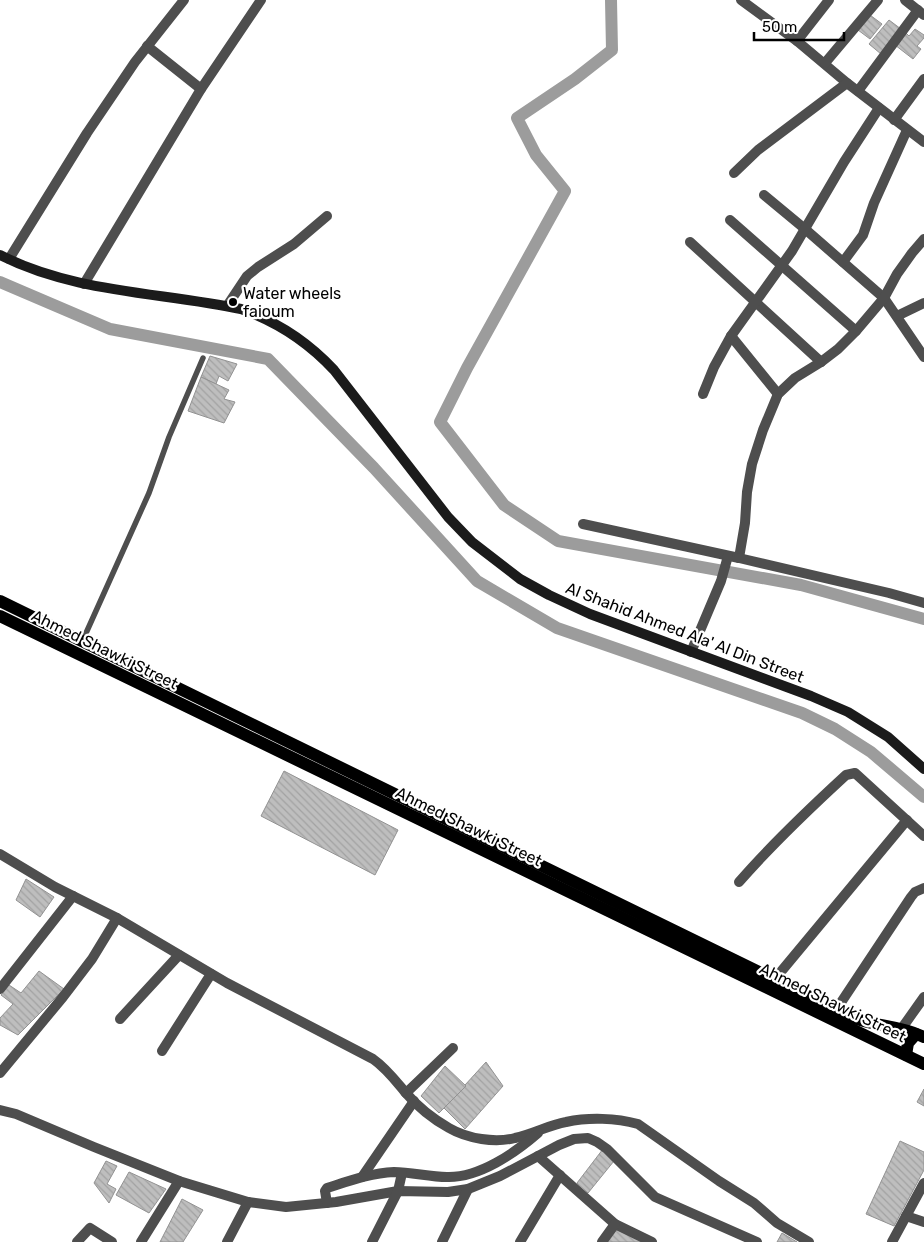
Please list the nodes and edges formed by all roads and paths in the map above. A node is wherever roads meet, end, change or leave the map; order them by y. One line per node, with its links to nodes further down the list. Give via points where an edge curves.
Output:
1 (184, 0): 9 (street)
2 (261, 0): 13 (street)
3 (741, 0): 8 (street)
4 (829, 0): 8 (street)
5 (878, 0): 10 (street)
6 (905, 0): 7 (street)
7 (921, 12): 14 (street)
8 (797, 41): 10 (street)
9 (147, 46): 13 (street); 26 (street)
10 (825, 63): 12 (street)
11 (924, 79): 16 (street)
12 (847, 83): 14 (street); 19 (street, via 758,150)
13 (201, 89): 29 (street)
14 (858, 92): 15 (street)
15 (879, 108): 16 (street); 23 (street)
16 (894, 120): 17 (street)
17 (907, 130): 18 (street); 27 (street, via 863,235)
18 (924, 142)
19 (734, 173)
20 (764, 195): 23 (street)
21 (327, 216): 33 (street, via 294,244 247,276)
22 (730, 220): 28 (street)
23 (805, 229): 27 (street); 28 (street)
24 (924, 239): 30 (street)
25 (690, 242): 31 (street)
26 (4, 257): 29 (main road, Al Shahid Ahmed Ala' Al Din Street, via 32,270)
27 (843, 262): 30 (street)
28 (781, 265): 31 (street); 35 (street)
29 (84, 284): 33 (main road, Al Shahid Ahmed Ala' Al Din Street)
30 (884, 298): 34 (street); 35 (street)
31 (755, 301): 36 (street); 39 (street)
32 (924, 303): 34 (street)
33 (227, 306): 48 (main road, Al Shahid Ahmed Ala' Al Din Street, via 284,327 320,355 436,504 494,561 569,605)
34 (897, 316): 37 (street)
35 (856, 331): 39 (street)
36 (731, 336): 40 (street); 41 (street)
37 (924, 357)
38 (203, 358): 47 (lane, via 149,493)
39 (821, 362): 41 (street, via 795,378)
40 (703, 394)
41 (778, 394): 43 (street, via 752,464 746,523)
42 (583, 524): 43 (street)
43 (731, 560): 45 (street); 48 (street)
44 (0, 601): 47 (main road, Ahmed Shawki Street)
45 (924, 603)
46 (0, 616): 68 (main road, Ahmed Shawki Street)
47 (82, 642): 59 (main road, Ahmed Shawki Street)
48 (691, 652): 49 (main road, Al Shahid Ahmed Ala' Al Din Street, via 848,712 888,737)
49 (924, 769)
50 (907, 820): 51 (street); 53 (street, via 851,773 797,819); 59 (street)
51 (924, 836)
52 (0, 854): 55 (street)
53 (739, 882)
54 (924, 888): 62 (street, via 915,892)
55 (73, 896): 56 (street); 60 (street)
56 (117, 918): 57 (street); 70 (street, via 92,959)
57 (179, 954): 58 (street); 63 (street)
58 (211, 974): 67 (street); 71 (street, via 373,1059)
59 (774, 980): 62 (main road, Ahmed Shawki Street)
60 (0, 989)
61 (924, 997): 64 (street)
62 (836, 1010): 64 (main road, Ahmed Shawki Street, via 870,1024)
63 (120, 1018)
64 (902, 1028): 65 (main road, Ahmed Shawki Street)
65 (920, 1036): 68 (main road, via 908,1043)
66 (452, 1048): 71 (street)
67 (162, 1051)
68 (906, 1055): 69 (main road, Ahmed Shawki Street)
69 (924, 1064)
70 (0, 1073)
71 (406, 1093): 72 (street)
72 (414, 1102): 74 (street, via 450,1129 473,1137 514,1138); 78 (street)
73 (0, 1110): 79 (street)
74 (540, 1130): 76 (street, via 509,1156 470,1174 449,1177); 98 (street, via 578,1120 638,1124 754,1203 777,1223)
75 (538, 1156): 77 (street); 81 (street); 97 (street, via 574,1139 588,1138 607,1149 656,1197)
76 (402, 1173): 78 (street); 82 (street)
77 (560, 1175): 87 (street); 94 (street)
78 (362, 1177): 84 (street, via 326,1188)
79 (179, 1181): 83 (street); 90 (street)
80 (924, 1183): 85 (street)
81 (468, 1189): 82 (street); 93 (street)
82 (398, 1191): 84 (street); 92 (street)
83 (248, 1202): 84 (street, via 286,1207); 91 (street)
84 (327, 1203)
85 (906, 1216): 86 (street); 99 (street)
86 (924, 1222)
87 (615, 1224): 95 (street); 96 (street)
88 (77, 1242): 89 (street, via 90,1228)
89 (112, 1242)
90 (141, 1242)
91 (227, 1242)
92 (372, 1242)
93 (442, 1242)
94 (520, 1242)
95 (602, 1242)
96 (652, 1242)
97 (757, 1242)
98 (809, 1242)
99 (892, 1242)

